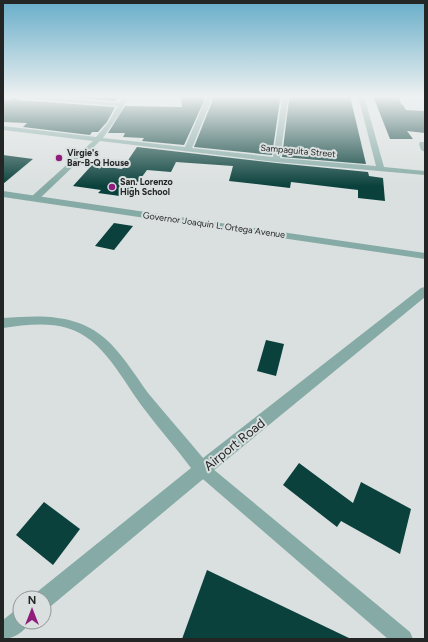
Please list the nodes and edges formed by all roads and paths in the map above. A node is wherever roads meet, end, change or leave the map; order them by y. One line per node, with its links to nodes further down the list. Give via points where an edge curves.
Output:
1 (107, 126): 6 (street)
2 (198, 126): 7 (street)
3 (281, 126): 8 (street)
4 (369, 126): 9 (street)
5 (3, 128): 6 (street, Sampaguita Street)
6 (98, 138): 7 (street, Sampaguita Street); 12 (street)
7 (188, 149): 8 (street, Sampaguita Street)
8 (276, 160): 9 (street, Sampaguita Street)
9 (381, 169): 10 (street, Sampaguita Street)
10 (425, 174)
11 (3, 194): 12 (street, Governor Joaquin L. Ortega Avenue)
12 (34, 199): 13 (street, Governor Joaquin L. Ortega Avenue)
13 (425, 256)
14 (425, 290): 16 (street, Airport Road)
15 (3, 323): 16 (street, via 52,321 75,325 92,335 107,347 144,398)
16 (202, 469): 17 (street, Airport Road); 20 (lane)
17 (52, 592)
18 (12, 626): 19 (street)
19 (3, 633)
20 (402, 639)

